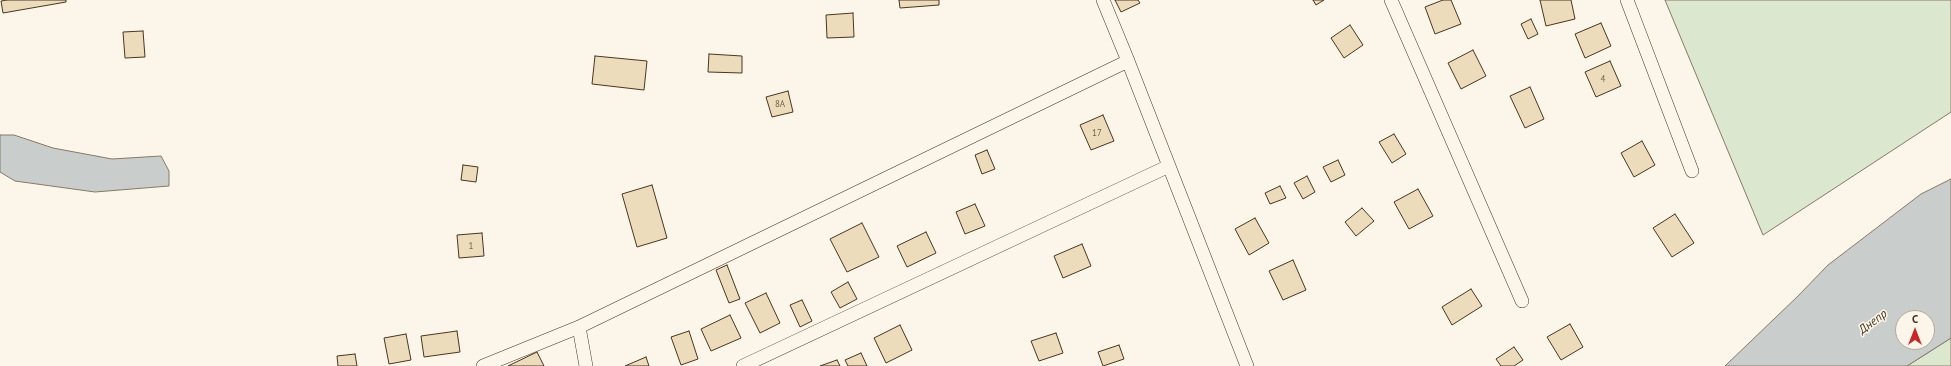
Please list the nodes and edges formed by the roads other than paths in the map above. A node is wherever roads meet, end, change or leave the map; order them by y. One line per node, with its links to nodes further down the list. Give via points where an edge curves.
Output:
1 (1103, 0): 4 (street)
2 (1391, 0): 7 (street)
3 (1627, 0): 6 (street)
4 (1128, 61): 5 (street); 8 (street)
5 (1169, 166): 11 (street); 12 (street)
6 (1692, 171)
7 (1522, 301)
8 (579, 327): 9 (street); 10 (street)
9 (483, 366)
10 (586, 366)
11 (743, 366)
12 (1247, 366)

